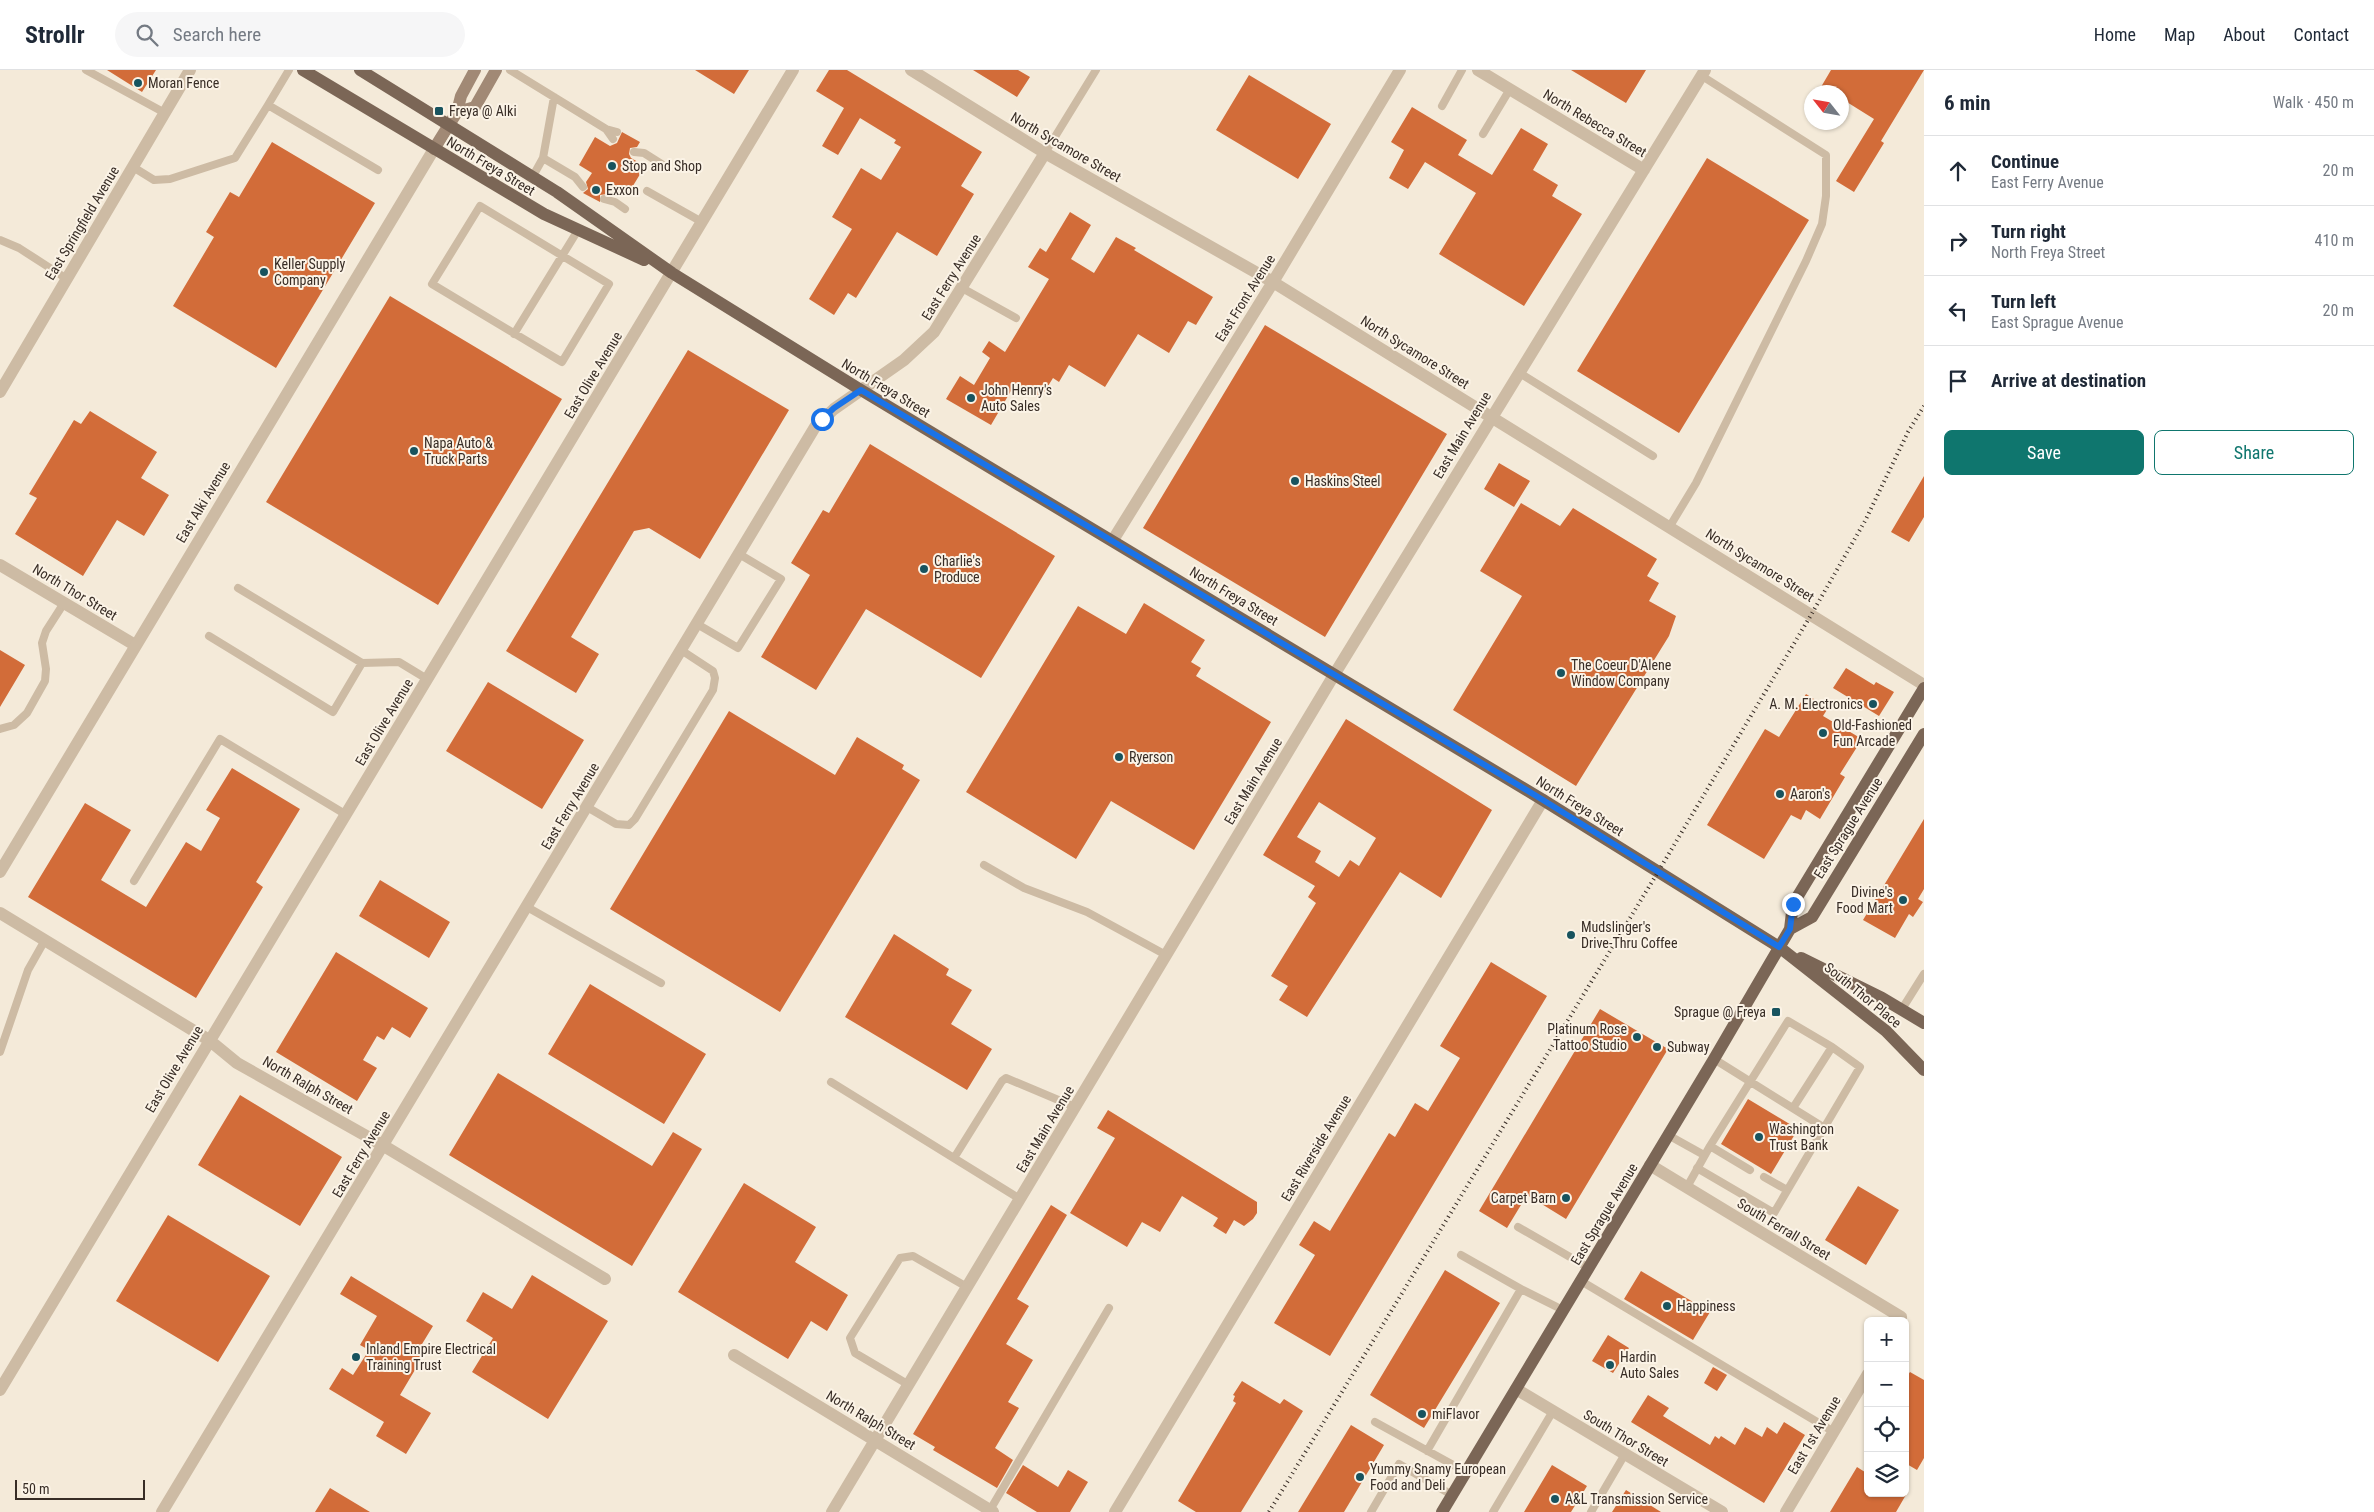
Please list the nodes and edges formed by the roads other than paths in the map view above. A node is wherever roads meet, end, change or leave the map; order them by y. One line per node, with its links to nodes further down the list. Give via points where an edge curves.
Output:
1 (86, 70): 21 (lane)
2 (190, 70): 21 (street, East Springfield Avenue)
3 (289, 70): 18 (lane)
4 (302, 70): 26 (main road, North Freya Street)
5 (360, 70): 22 (main road, North Freya Street)
6 (475, 70): 20 (main road, via 461,96)
7 (496, 70): 20 (main road, via 475,107)
8 (510, 70): 17 (lane)
9 (793, 70): 40 (street, East Olive Avenue)
10 (911, 70): 27 (street, North Sycamore Street)
11 (1096, 70): 27 (lane)
12 (1400, 70): 46 (street, East Front Avenue)
13 (1462, 70): 19 (lane)
14 (1478, 70): 16 (street, North Rebecca Street)
15 (1704, 73): 32 (street, East Main Avenue); 56 (lane, via 1826,155 1826,196 1822,224 1806,261 1696,483)
16 (1510, 89): 23 (lane); 32 (street, North Rebecca Street)
17 (554, 97): 24 (lane); 28 (lane)
18 (268, 106): 30 (lane, via 235,158 170,179 154,180); 31 (lane)
19 (1442, 106)
20 (457, 112): 22 (main road)
21 (165, 113): 30 (street, East Springfield Avenue)
22 (449, 124): 26 (main road); 33 (main road, North Freya Street)
23 (1482, 134)
24 (615, 136)
25 (636, 148): 29 (lane)
26 (434, 149): 41 (main road, North Freya Street, via 544,214); 64 (street, East Alki Avenue)
27 (1045, 153): 46 (street, North Sycamore Street); 47 (street, East Ferry Avenue)
28 (543, 158): 33 (lane); 34 (lane)
29 (662, 165)
30 (133, 168): 45 (street, East Springfield Avenue)
31 (378, 170)
32 (1644, 170): 50 (street, East Main Avenue)
33 (533, 176): 44 (main road, North Freya Street)
34 (575, 177): 35 (lane); 36 (lane)
35 (588, 179)
36 (583, 187)
37 (646, 191): 40 (lane)
38 (606, 196): 39 (lane)
39 (625, 209)
40 (702, 222): 44 (street, East Olive Avenue)
41 (578, 230): 43 (lane); 44 (main road, North Freya Street)
42 (0, 240): 45 (lane, via 19,248)
43 (562, 256): 49 (lane); 49 (lane, via 609,284 567,354 562,362); 49 (lane, via 480,206 432,284)
44 (672, 273): 52 (main road, North Freya Street); 68 (street, East Olive Avenue)
45 (67, 279): 51 (street, East Springfield Avenue)
46 (1273, 282): 54 (street, North Sycamore Street); 57 (street, East Front Avenue)
47 (962, 288): 48 (lane); 52 (street, East Ferry Avenue, via 947,314 921,346)
48 (1016, 318)
49 (514, 334)
50 (1518, 372): 54 (street, East Main Avenue); 55 (lane)
51 (4, 376): 53 (street, East Springfield Avenue)
52 (861, 390): 57 (main road, North Freya Street); 58 (street, East Ferry Avenue, via 827,414 815,427)
53 (0, 392)
54 (1491, 417): 56 (street, North Sycamore Street); 67 (street, East Main Avenue)
55 (1653, 456)
56 (1670, 526): 69 (street, North Sycamore Street)
57 (1112, 540): 67 (main road, North Freya Street)
58 (739, 554): 62 (street, East Ferry Avenue); 62 (lane, via 781,579 738,648)
59 (0, 564): 61 (street, North Thor Street)
60 (238, 588): 66 (lane)
61 (64, 603): 64 (street, North Thor Street); 70 (lane, via 42,643 45,681 27,713 14,725)
62 (697, 624): 65 (street, East Ferry Avenue)
63 (208, 636): 66 (lane, via 333,712)
64 (134, 645): 76 (street, East Alki Avenue)
65 (681, 650): 73 (street, East Ferry Avenue); 73 (lane, via 713,670 713,690 629,825 616,824)
66 (362, 663): 68 (lane, via 399,662)
67 (1334, 675): 72 (main road, North Freya Street); 83 (street, East Main Avenue)
68 (427, 679): 74 (street, East Olive Avenue)
69 (1924, 686): 80 (main road, East Sprague Avenue, via 1793,904)
70 (0, 729)
71 (1924, 734): 80 (main road, East Sprague Avenue, via 1812,917)
72 (1543, 800): 82 (main road, North Freya Street); 136 (street, East Riverside Avenue)
73 (587, 807): 78 (street, East Ferry Avenue)
74 (345, 814): 77 (lane, via 220,739); 88 (street, East Olive Avenue)
75 (984, 865): 83 (lane, via 1024,888 1088,912)
76 (0, 872)
77 (134, 881)
78 (527, 907): 85 (lane); 99 (street, East Ferry Avenue)
79 (0, 913): 81 (street, North Ralph Street)
80 (1790, 929): 82 (main road, East Sprague Avenue)
81 (45, 940): 88 (street, North Ralph Street); 90 (lane, via 28,970)
82 (1779, 947): 86 (main road); 91 (main road, East Sprague Avenue); 92 (main road, South Thor Place, via 1886,1031)
83 (1166, 955): 95 (street, East Main Avenue)
84 (1924, 974): 86 (lane)
85 (661, 983)
86 (1902, 1009): 87 (main road)
87 (1924, 1022)
88 (209, 1040): 99 (street, North Ralph Street, via 237,1064); 124 (street, East Olive Avenue)
89 (1832, 1047): 94 (lane, via 1788,1021); 96 (lane); 97 (lane, via 1860,1067)
90 (0, 1052)
91 (1714, 1059): 94 (lane); 98 (main road, East Sprague Avenue)
92 (1924, 1070)
93 (831, 1082): 102 (lane)
94 (1749, 1082): 96 (lane); 100 (lane)
95 (1075, 1107): 102 (lane, via 1006,1078); 109 (street, East Main Avenue)
96 (1793, 1108): 97 (lane)
97 (1823, 1127): 108 (lane)
98 (1668, 1135): 101 (lane); 103 (main road, East Sprague Avenue)
99 (384, 1146): 113 (street, North Ralph Street); 134 (street, East Ferry Avenue)
100 (1710, 1146): 101 (lane); 105 (lane)
101 (1704, 1155): 104 (lane)
102 (954, 1158): 109 (lane)
103 (1650, 1165): 107 (street, South Ferrall Street); 112 (main road, East Sprague Avenue)
104 (1697, 1168): 107 (lane); 108 (lane, via 1774,1213)
105 (1750, 1170)
106 (1764, 1177): 108 (lane)
107 (1687, 1187): 119 (street, South Ferrall Street)
108 (1788, 1190)
109 (1020, 1199): 115 (street, East Main Avenue)
110 (1518, 1227): 112 (lane)
111 (1461, 1255): 116 (lane)
112 (1589, 1268): 114 (main road, East Sprague Avenue)
113 (605, 1279)
114 (1581, 1281): 118 (main road, East Sprague Avenue); 127 (lane)
115 (967, 1287): 122 (street, East Main Avenue); 122 (lane, via 913,1256 900,1258 850,1338 855,1353)
116 (1521, 1289): 118 (lane); 129 (lane)
117 (1109, 1308): 133 (lane)
118 (1563, 1310): 123 (main road, East Sprague Avenue)
119 (1898, 1317)
120 (734, 1355): 128 (street, North Ralph Street)
121 (1864, 1381): 127 (street, East 1st Avenue)
122 (909, 1385): 128 (street, East Main Avenue)
123 (1516, 1389): 125 (street, South Thor Street); 131 (main road, East Sprague Avenue)
124 (0, 1390)
125 (1553, 1411): 130 (street, South Thor Street); 138 (lane)
126 (1375, 1422): 129 (lane)
127 (1834, 1432): 141 (street, East 1st Avenue)
128 (876, 1440): 133 (street, North Ralph Street); 135 (street, East Main Avenue)
129 (1427, 1451): 131 (lane)
130 (1625, 1454): 139 (lane); 140 (street, South Thor Street)
131 (1466, 1472): 132 (main road, East Sprague Avenue)
132 (1448, 1506): 137 (lane, via 1399,1464)
133 (991, 1511)
134 (162, 1512)
135 (832, 1512)
136 (1115, 1512)
137 (1371, 1512)
138 (1493, 1512)
139 (1590, 1512)
140 (1722, 1512)
141 (1786, 1512)

